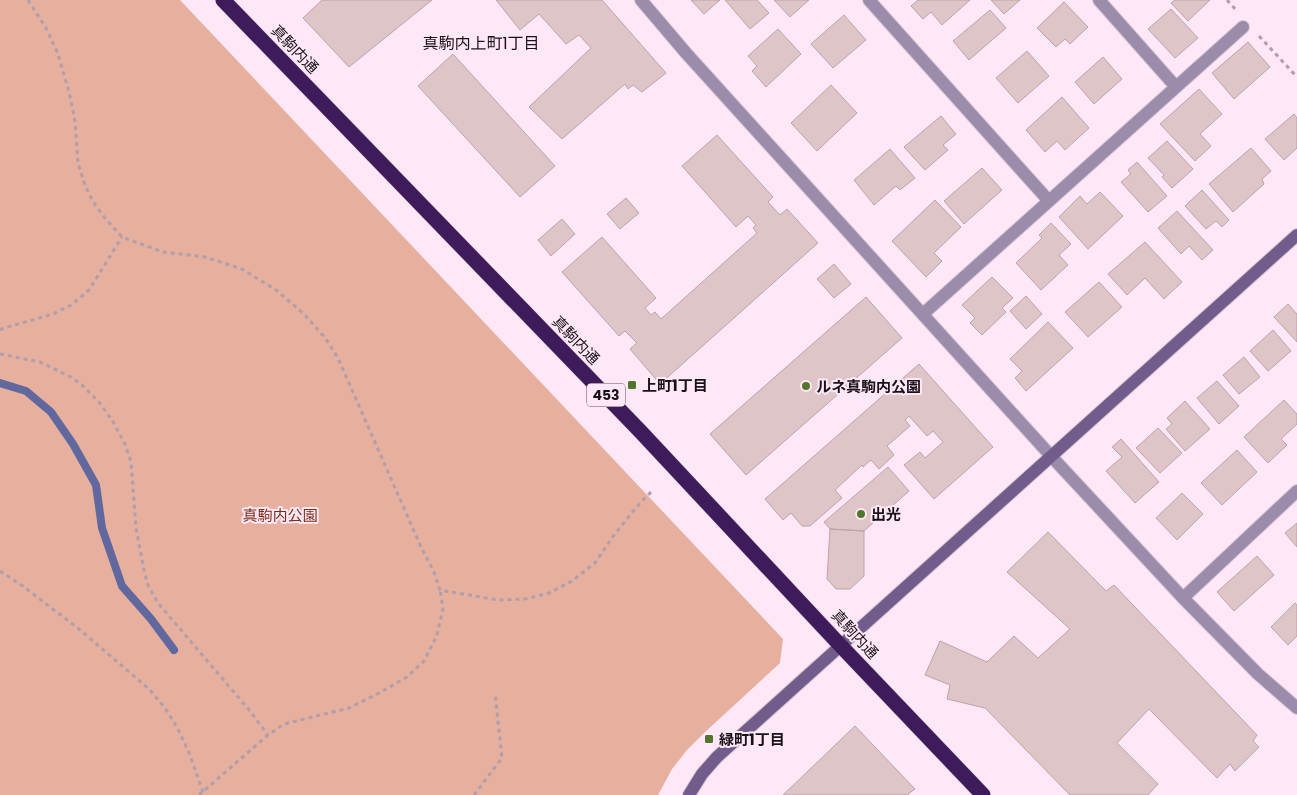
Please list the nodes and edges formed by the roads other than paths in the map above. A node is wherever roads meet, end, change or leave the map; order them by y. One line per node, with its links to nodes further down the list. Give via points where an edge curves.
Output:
1 (223, 0): 13 (highway, 真駒内通 / 453, via 640,430)
2 (642, 0): 9 (street)
3 (869, 0): 7 (street)
4 (1099, 0): 6 (street)
5 (1246, 25): 6 (street)
6 (1176, 87): 7 (street)
7 (1049, 201): 9 (street)
8 (1297, 235): 10 (street)
9 (922, 314): 10 (street)
10 (1050, 456): 12 (street); 13 (street)
11 (1297, 491): 12 (street)
12 (1183, 598): 14 (street, via 1258,674)
13 (840, 645): 15 (street, via 717,757); 16 (highway, 真駒内通 / 453)
14 (1297, 708)
15 (689, 795)
16 (984, 795)

